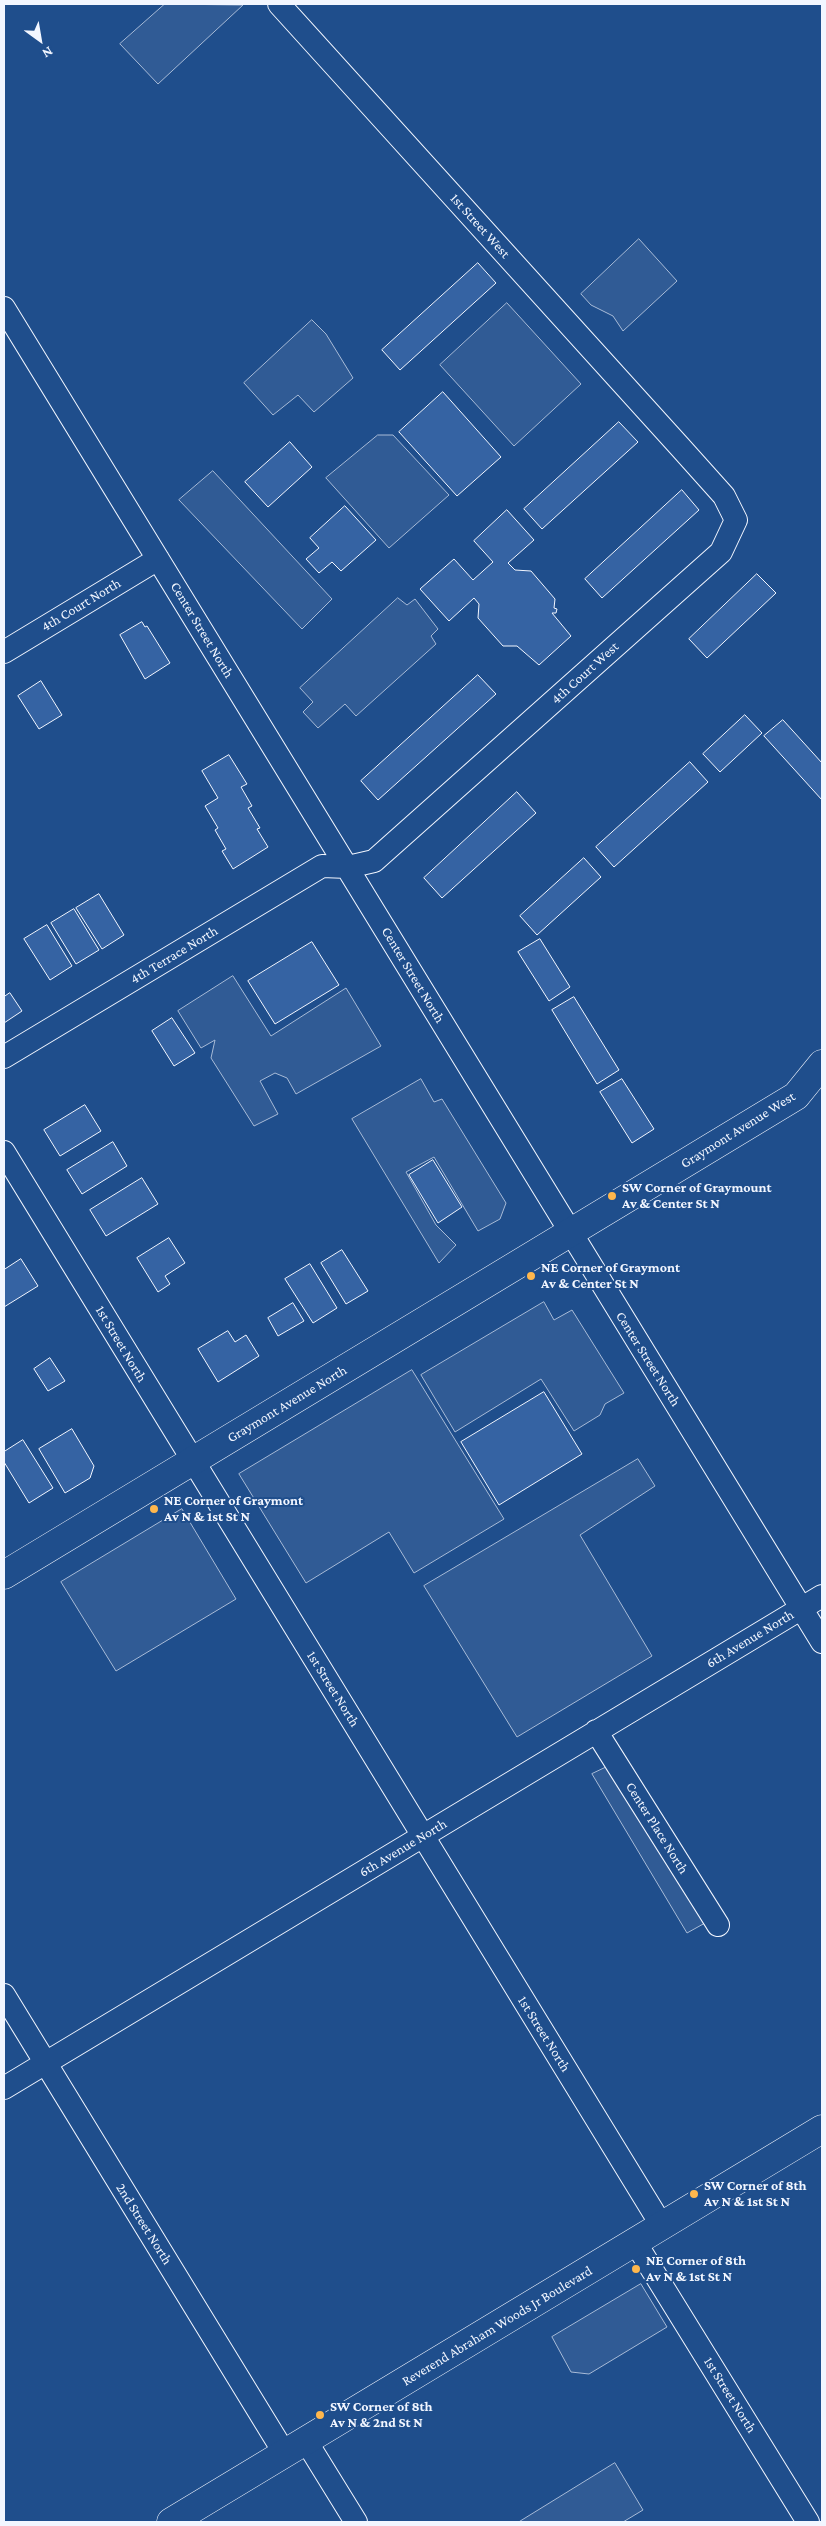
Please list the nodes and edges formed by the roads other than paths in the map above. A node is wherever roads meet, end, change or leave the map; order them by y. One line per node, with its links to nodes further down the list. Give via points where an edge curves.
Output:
1 (279, 4): 3 (street, 1st Street West)
2 (4, 308): 4 (street, Center Street North)
3 (681, 448): 6 (street, 4th Court West, via 724,496 736,520 722,552 374,861)
4 (158, 559): 5 (street, 4th Court North); 6 (street, Center Street North)
5 (4, 652)
6 (348, 867): 7 (street, 4th Terrace North, via 322,866); 10 (street, Center Street North)
7 (4, 1057)
8 (822, 1064): 10 (main road, Graymont Avenue West, via 796,1096)
9 (4, 1152): 11 (street, 1st Street North)
10 (570, 1233): 11 (main road, Graymont Avenue North); 14 (street, Center Street North)
11 (193, 1461): 12 (main road, Graymont Avenue North); 17 (street, 1st Street North)
12 (4, 1575)
13 (822, 1596): 14 (street, 6th Avenue North)
14 (801, 1608): 15 (street, Center Street North); 16 (street, 6th Avenue North)
15 (822, 1642)
16 (596, 1731): 17 (street, 6th Avenue North); 18 (street, Center Place North)
17 (423, 1836): 20 (street, 6th Avenue North); 23 (street, 1st Street North)
18 (718, 1925)
19 (4, 1995): 20 (street, 2nd Street North)
20 (45, 2063): 21 (street, 6th Avenue North); 25 (street, 2nd Street North)
21 (4, 2088)
22 (822, 2129): 23 (main road, Reverend Abraham Woods Jr Boulevard)
23 (662, 2226): 24 (main road, Reverend Abraham Woods Jr Boulevard)
24 (635, 2242): 25 (main road, Reverend Abraham Woods Jr Boulevard); 28 (street, 1st Street North)
25 (295, 2447): 26 (main road, Reverend Abraham Woods Jr Boulevard); 27 (street, 2nd Street North)
26 (171, 2522)
27 (356, 2522)
28 (808, 2522)

